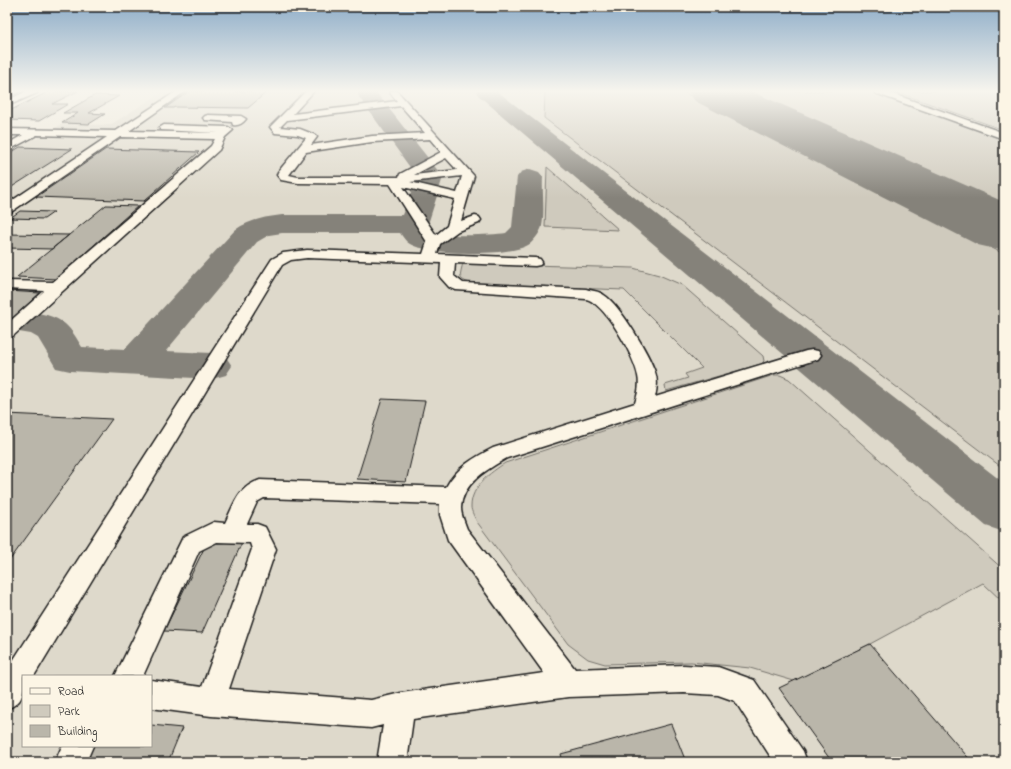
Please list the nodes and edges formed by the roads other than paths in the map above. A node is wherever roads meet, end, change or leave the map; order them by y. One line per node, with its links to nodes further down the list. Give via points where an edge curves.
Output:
1 (7, 127): 9 (street, via 31,127)
2 (129, 127): 13 (street)
3 (166, 127): 10 (street)
4 (232, 127): 12 (street)
5 (275, 127): 18 (street, via 278,131 300,132 312,137)
6 (393, 127): 16 (street)
7 (424, 127): 14 (street)
8 (978, 127): 15 (street)
9 (37, 131): 11 (street); 13 (street); 17 (street)
10 (160, 131): 12 (street); 13 (street)
11 (7, 132)
12 (225, 133): 30 (street, via 215,148)
13 (118, 134): 23 (street)
14 (432, 136): 16 (street); 19 (street)
15 (1004, 136)
16 (372, 139): 18 (street)
17 (7, 148)
18 (302, 149): 21 (street, via 284,172 285,178)
19 (448, 153): 20 (street); 21 (street)
20 (464, 172): 21 (street); 22 (street, via 468,176)
21 (393, 182): 22 (street); 26 (street)
22 (462, 198): 25 (street)
23 (7, 209)
24 (475, 220): 25 (street)
25 (453, 228): 26 (street)
26 (434, 242): 27 (street)
27 (439, 258): 28 (street); 33 (street, via 447,277 461,287 586,294 599,298 609,308 647,372 648,390); 39 (street, via 296,254 277,262)
28 (535, 262)
29 (7, 285): 30 (street)
30 (57, 286): 31 (street)
31 (7, 333)
32 (812, 355): 33 (street)
33 (643, 407): 34 (street, via 500,453 479,464 463,479)
34 (453, 496): 35 (street, via 260,489 249,496); 37 (street, via 450,510 456,533)
35 (231, 533): 36 (street, via 214,532 191,544); 40 (street, via 257,534 264,549)
36 (129, 675)
37 (568, 683): 41 (street); 45 (street, via 684,679 718,681 744,690)
38 (152, 694): 40 (street)
39 (7, 695)
40 (211, 702): 41 (street, via 371,714)
41 (401, 707): 44 (street)
42 (78, 747): 43 (street)
43 (70, 762)
44 (392, 762)
45 (792, 762)

